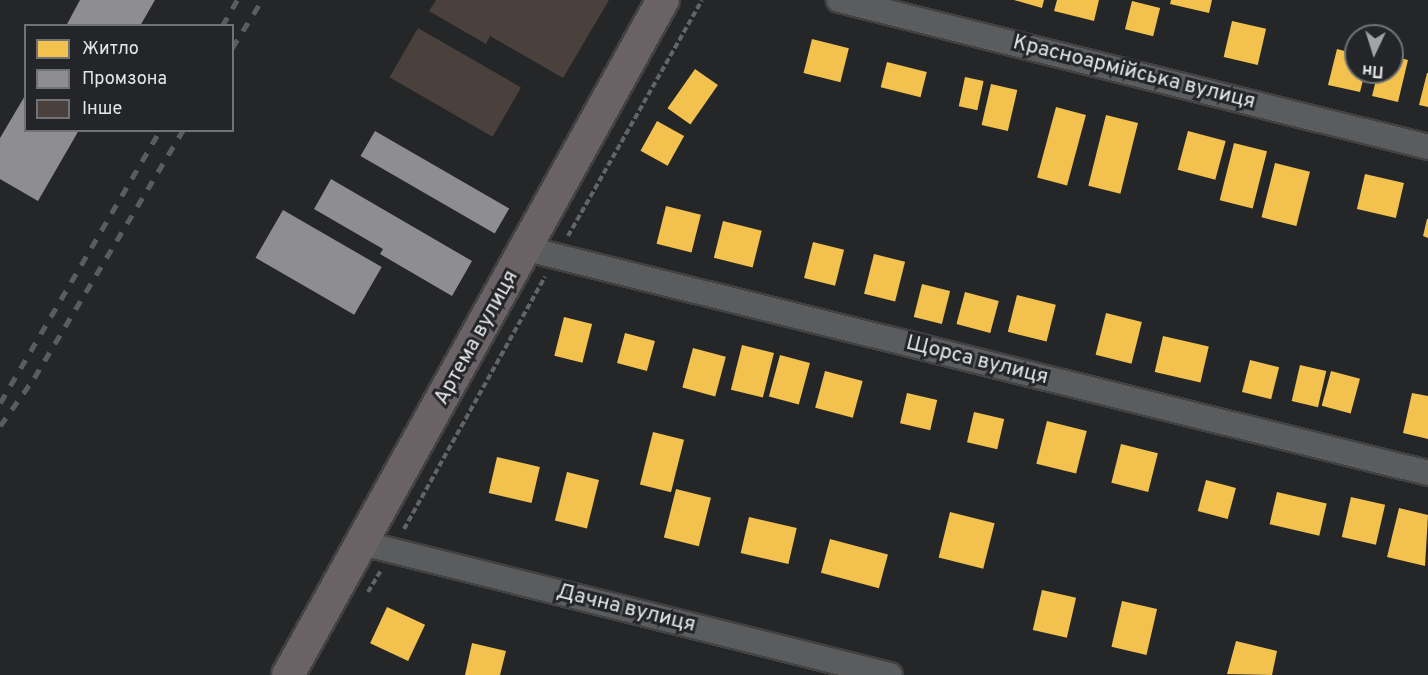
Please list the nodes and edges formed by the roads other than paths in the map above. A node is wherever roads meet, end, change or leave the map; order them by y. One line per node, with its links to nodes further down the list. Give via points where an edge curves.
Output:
1 (663, 0): 4 (main road, Артема вулиця)
2 (839, 0): 3 (street, Красноармійська вулиця)
3 (1428, 147)
4 (527, 249): 5 (street, Щорса вулиця); 6 (main road, Артема вулиця)
5 (1428, 473)
6 (362, 543): 7 (main road, Артема вулиця); 8 (street, Дачна вулиця)
7 (288, 675)
8 (890, 675)

